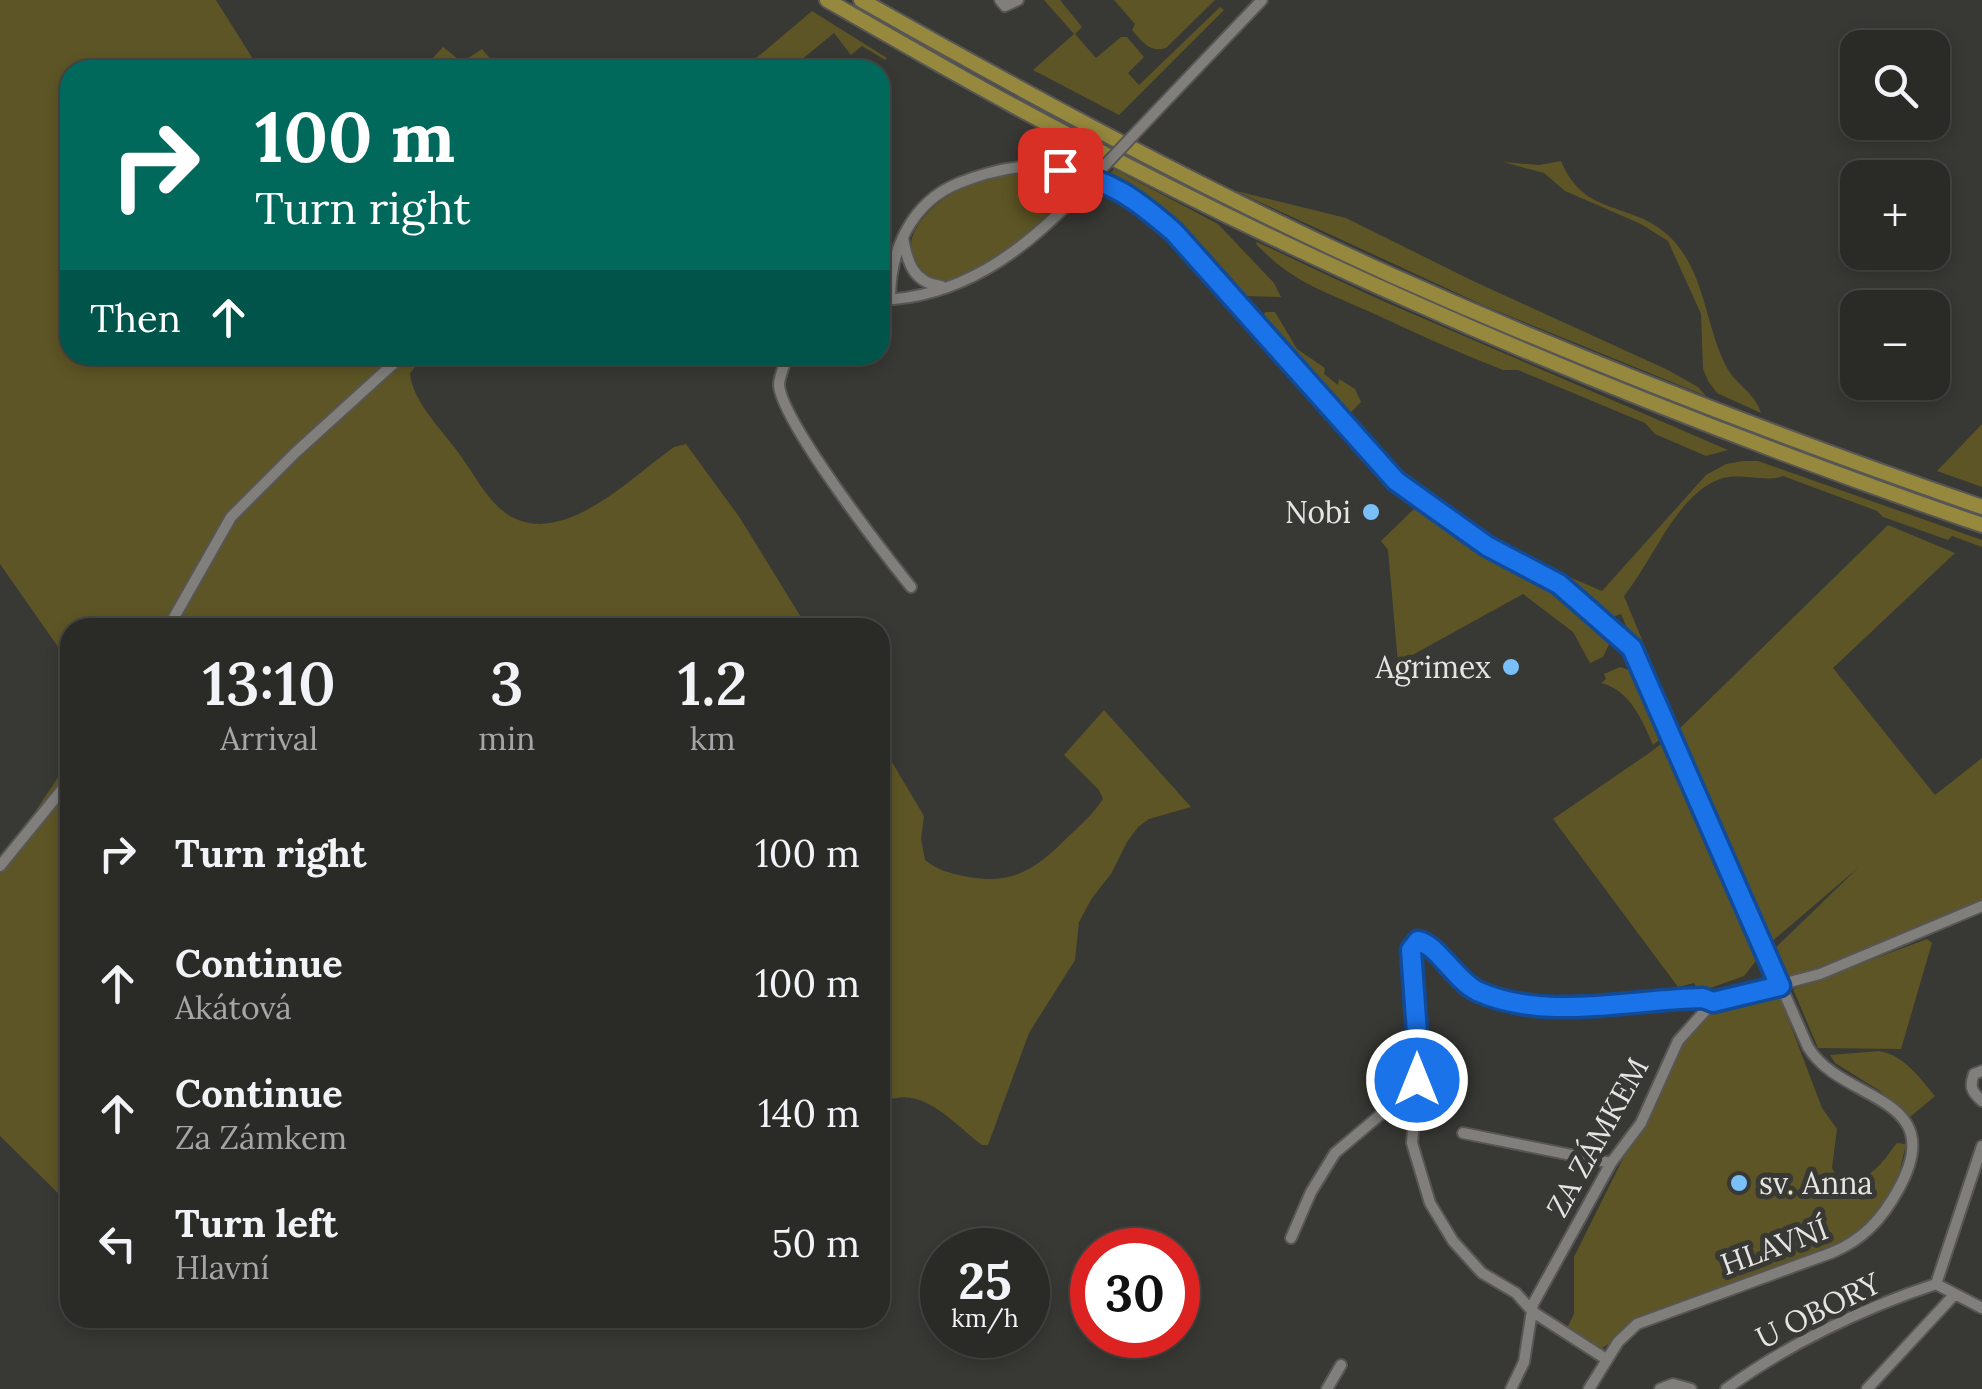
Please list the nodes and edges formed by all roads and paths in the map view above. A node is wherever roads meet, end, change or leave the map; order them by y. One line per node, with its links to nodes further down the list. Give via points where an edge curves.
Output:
1 (827, 0): 13 (highway, via 1080,141 1384,290 1698,422)
2 (861, 0): 12 (highway, via 1088,126 1391,274 1705,407)
3 (1018, 0): 5 (street)
4 (1262, 0): 8 (street, bridge, via 1041,232 990,269)
5 (1002, 3)
6 (902, 235): 7 (street); 8 (street, via 917,276); 21 (street, HLAVNÍ, via 942,190 998,169 1039,165 1132,195 1174,232 1402,486 1487,546 1559,584 1632,648)
7 (890, 270)
8 (946, 287): 9 (street)
9 (890, 299)
10 (390, 365): 15 (street, via 231,517)
11 (784, 365): 14 (street, via 778,382 788,413)
12 (1982, 507)
13 (1982, 525)
14 (911, 587)
15 (174, 618)
16 (60, 792): 17 (street)
17 (0, 866)
18 (1982, 906): 20 (street)
19 (1982, 915): 20 (street)
20 (1960, 916): 21 (street)
21 (1780, 986): 22 (street); 34 (street, HLAVNÍ, via 1814,1057 1882,1101 1906,1126 1914,1147 1910,1166 1876,1223 1854,1242 1637,1324)
22 (1713, 1002): 24 (street, via 1528,1003 1475,990 1418,941 1411,950); 28 (street, ZA ZÁMKEM, via 1678,1041 1640,1123)
23 (1982, 1070): 25 (street, via 1970,1084)
24 (1416, 1096): 29 (street, via 1399,1099 1334,1153); 33 (street, via 1412,1143 1430,1203 1482,1274 1516,1293)
25 (1982, 1101)
26 (1463, 1133): 28 (street)
27 (1982, 1146): 30 (street)
28 (1611, 1163): 33 (street, ZA ZÁMKEM)
29 (1291, 1238)
30 (1936, 1284): 31 (street); 41 (street, U OBORY, via 1795,1345)
31 (1954, 1294): 32 (street); 42 (street)
32 (1982, 1308)
33 (1533, 1312): 34 (street); 37 (street, ZA ZÁMKEM, via 1524,1362)
34 (1606, 1359): 38 (street, HLAVNÍ)
35 (1341, 1364): 36 (street)
36 (1327, 1389)
37 (1511, 1389)
38 (1589, 1389)
39 (1660, 1389): 40 (street)
40 (1691, 1389)
41 (1726, 1389)
42 (1866, 1389)

